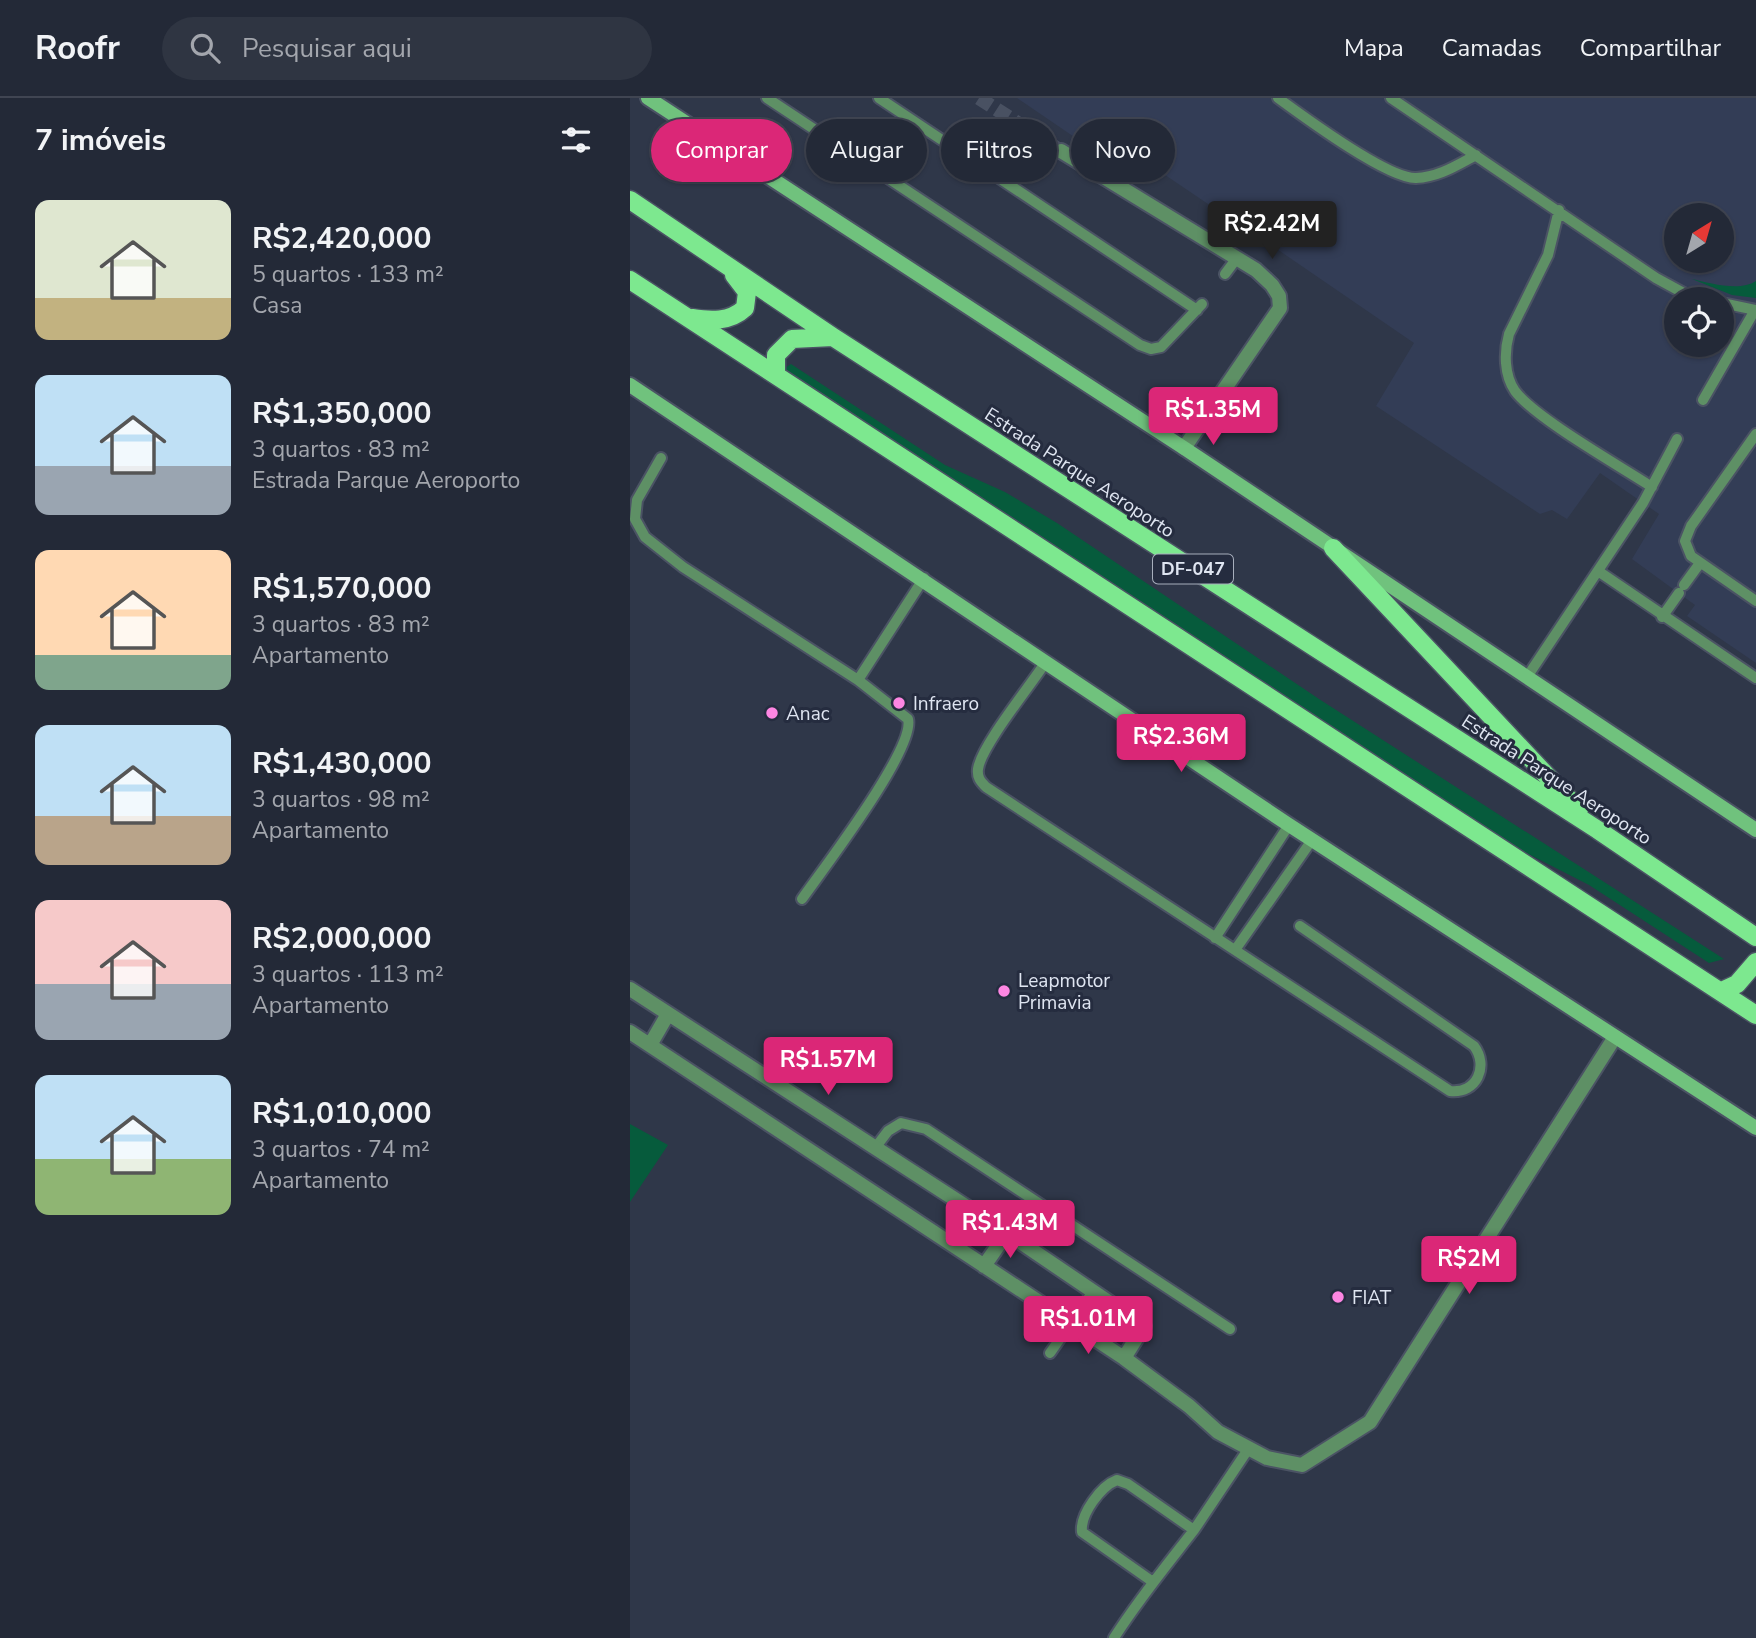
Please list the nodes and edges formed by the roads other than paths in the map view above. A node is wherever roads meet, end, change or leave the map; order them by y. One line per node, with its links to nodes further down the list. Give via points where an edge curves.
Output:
1 (648, 98): 24 (street)
2 (767, 98): 3 (lane, via 1140,345 1161,347 1200,307)
3 (879, 98)
4 (1278, 98): 7 (lane, via 1391,172 1427,177)
5 (1391, 98): 7 (lane)
6 (1061, 151): 10 (street)
7 (1476, 155): 9 (lane)
8 (630, 200): 11 (main road, Estrada Parque Aeroporto / DF-047)
9 (1559, 210): 14 (lane); 26 (lane, via 1548,255 1509,334 1505,348 1510,380 1535,410)
10 (1237, 257): 12 (lane); 24 (street, via 1272,285 1280,308)
11 (722, 261): 17 (main road, via 747,292 745,308 726,319); 18 (main road, Estrada Parque Aeroporto / DF-047)
12 (1225, 275)
13 (630, 280): 17 (main road)
14 (1672, 287)
15 (1734, 306): 16 (lane)
16 (1755, 310): 21 (lane)
17 (685, 317): 19 (main road)
18 (833, 337): 19 (main road, via 792,339 776,355); 38 (main road, Estrada Parque Aeroporto / DF-047)
19 (776, 374): 48 (main road)
20 (630, 385): 30 (street)
21 (1703, 400)
22 (1756, 434): 28 (lane, via 1686,535 1687,550)
23 (1677, 439): 26 (lane)
24 (1184, 448): 27 (street)
25 (661, 458): 36 (lane, via 637,500 635,519 645,537 683,567)
26 (1652, 486): 29 (lane)
27 (1333, 548): 34 (street); 38 (main road)
28 (1700, 563): 31 (lane); 32 (lane)
29 (1598, 571): 32 (lane); 34 (lane)
30 (924, 578): 33 (street); 36 (lane)
31 (1756, 601)
32 (1662, 617): 35 (lane)
33 (1045, 663): 37 (street); 44 (lane, via 984,755 978,767 979,780)
34 (1527, 677): 39 (street)
35 (1756, 678)
36 (858, 680): 41 (lane, via 902,711 910,724 907,738)
37 (1289, 825): 40 (street); 44 (lane)
38 (1598, 830): 43 (main road, Estrada Parque Aeroporto / DF-047)
39 (1756, 830)
40 (1312, 840): 45 (lane); 52 (street)
41 (802, 899)
42 (1300, 926): 45 (lane, via 1475,1046 1482,1066 1470,1088 1450,1091)
43 (1756, 937)
44 (1215, 938): 45 (lane)
45 (1235, 950)
46 (1756, 962): 48 (main road, via 1737,984)
47 (630, 989): 49 (street)
48 (1722, 991): 50 (main road)
49 (668, 1014): 53 (street); 55 (street)
50 (1756, 1015)
51 (630, 1032): 53 (street)
52 (1615, 1037): 54 (street); 63 (street, via 1370,1422 1302,1465 1267,1458)
53 (650, 1045): 57 (street)
54 (1756, 1128)
55 (875, 1148): 56 (street); 60 (lane, via 901,1123 926,1129)
56 (1007, 1233): 57 (street); 58 (street)
57 (984, 1266): 59 (street)
58 (1092, 1293): 59 (lane); 62 (street, via 1144,1326)
59 (1071, 1324): 61 (lane); 62 (street)
60 (1230, 1329)
61 (1050, 1353)
62 (1124, 1358): 63 (street, via 1218,1432)
63 (1249, 1448): 64 (lane)
64 (1194, 1530): 65 (lane); 65 (lane, via 1164,1516 1117,1480 1092,1504 1081,1529 1131,1560)
65 (1153, 1582): 66 (lane)
66 (1114, 1638)

